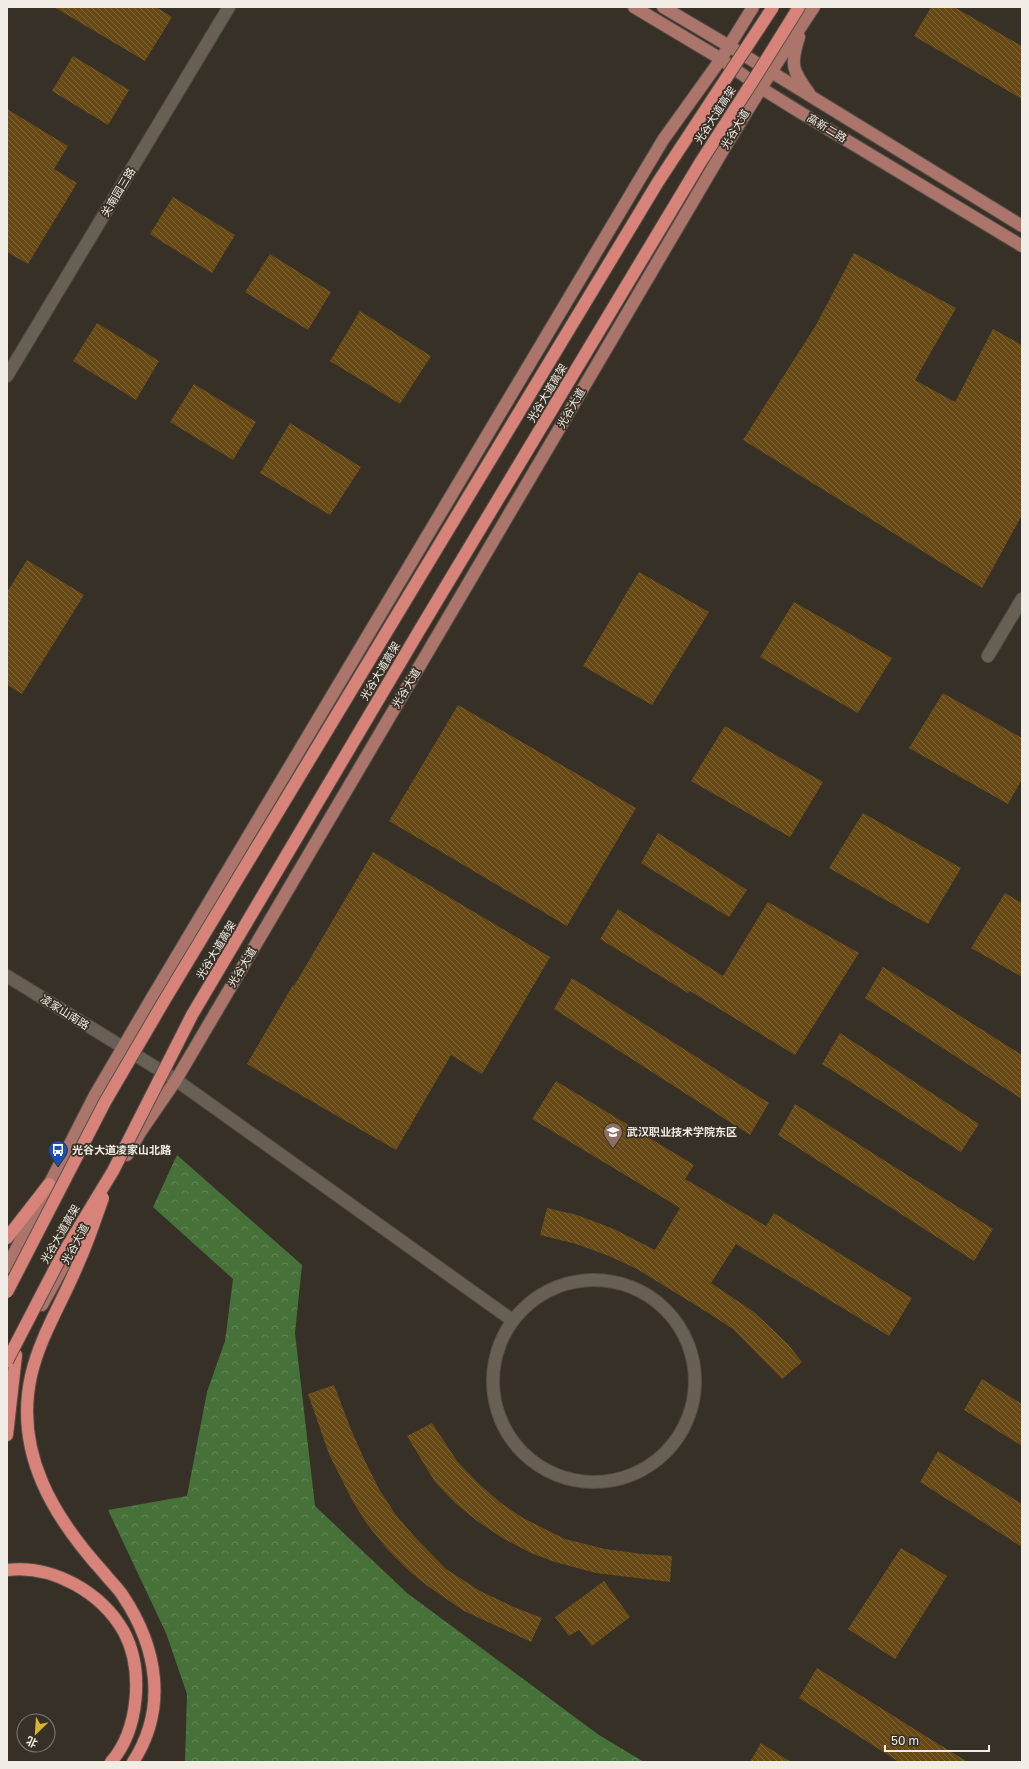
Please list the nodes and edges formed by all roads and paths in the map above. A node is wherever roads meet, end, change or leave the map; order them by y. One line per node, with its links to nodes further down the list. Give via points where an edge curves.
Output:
1 (229, 7): 15 (street, 关南园三路)
2 (634, 7): 9 (main road, 高新二路)
3 (663, 7): 8 (main road, 高新二路)
4 (753, 7): 8 (main road)
5 (773, 7): 25 (highway, 光谷大道高架, bridge, via 654,188 160,1008 104,1102)
6 (799, 7): 21 (highway, 光谷大道高架, bridge, via 696,169 192,1015)
7 (812, 11): 10 (main road, 光谷大道); 12 (main road, via 800,34 793,64 797,77)
8 (730, 46): 9 (main road); 10 (main road, 高新二路)
9 (721, 59): 11 (main road, 高新二路); 19 (main road, via 664,140)
10 (771, 72): 11 (main road, 光谷大道); 12 (main road, 高新二路)
11 (761, 88): 14 (main road, 高新二路); 20 (main road, 光谷大道)
12 (812, 98): 13 (main road, 高新二路)
13 (1022, 226)
14 (1022, 246)
15 (7, 376)
16 (1022, 599): 17 (street)
17 (988, 656)
18 (7, 976): 19 (street, 凌家山南路)
19 (124, 1047): 20 (street, 凌家山南路); 22 (main road, via 95,1095)
20 (176, 1080): 26 (street, 凌家山南路); 27 (main road, 光谷大道, via 129,1151)
21 (113, 1171): 27 (highway, 光谷大道高架, bridge, via 62,1255); 32 (highway, bridge, via 79,1264 38,1354 31,1375 28,1410 31,1450 42,1486 68,1530 123,1596 150,1649 155,1698 145,1738)
22 (49, 1184): 23 (highway); 24 (main road)
23 (7, 1238)
24 (7, 1266)
25 (7, 1292)
26 (512, 1320): 26 (street, via 537,1296 569,1282 604,1279 638,1288 667,1309 687,1338 697,1372 694,1407 680,1436 659,1460 630,1476 598,1483 566,1478 536,1464 513,1442 498,1413 492,1381 497,1349)
27 (11, 1358): 28 (main road, 光谷大道); 29 (highway)
28 (7, 1373)
29 (7, 1435)
30 (7, 1570): 31 (highway, via 34,1570 74,1583 108,1611 124,1634 136,1676 136,1699 125,1740)
31 (111, 1762)
32 (133, 1762)

